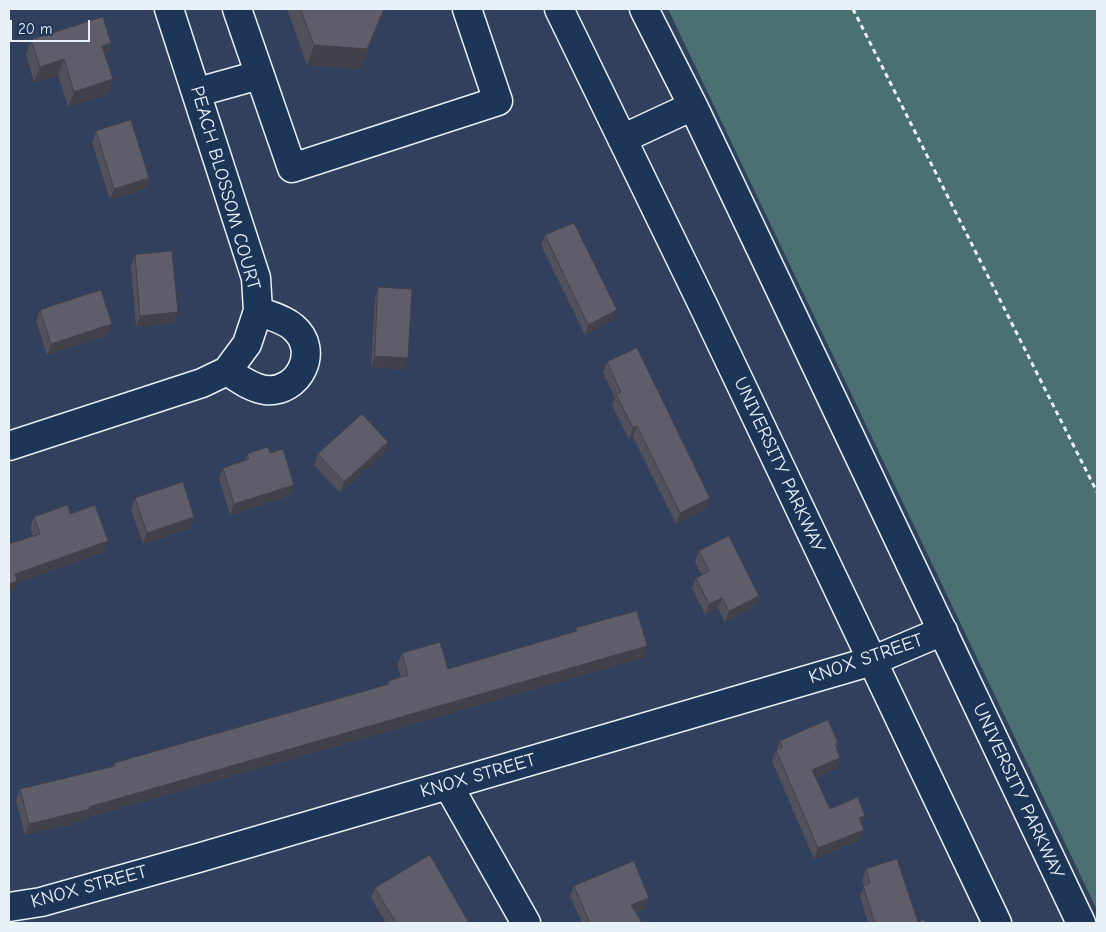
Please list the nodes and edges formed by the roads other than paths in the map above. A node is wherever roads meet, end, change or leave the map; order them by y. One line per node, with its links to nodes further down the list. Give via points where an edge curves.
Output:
1 (170, 9): 7 (main road, PEACH BLOSSOM COURT)
2 (237, 9): 6 (main road)
3 (467, 9): 6 (main road, via 498,101 292,168)
4 (559, 9): 9 (main road, UNIVERSITY PARKWAY)
5 (644, 9): 8 (main road, UNIVERSITY PARKWAY)
6 (259, 75): 7 (main road)
7 (198, 92): 10 (main road, PEACH BLOSSOM COURT, via 256,278)
8 (693, 106): 9 (main road); 13 (main road, UNIVERSITY PARKWAY)
9 (622, 139): 14 (main road, UNIVERSITY PARKWAY)
10 (258, 311): 11 (main road, PEACH BLOSSOM COURT, via 247,344); 11 (main road, via 284,321 301,336 306,348 302,371 286,387 274,390 252,386)
11 (227, 371): 12 (main road, PEACH BLOSSOM COURT, via 202,383)
12 (9, 446)
13 (943, 631): 14 (main road, KNOX STREET); 20 (main road, UNIVERSITY PARKWAY)
14 (872, 661): 15 (main road, KNOX STREET); 19 (main road, UNIVERSITY PARKWAY)
15 (448, 785): 17 (main road, KNOX STREET); 18 (main road)
16 (9, 907): 17 (main road, KNOX STREET)
17 (44, 913)
18 (526, 923)
19 (997, 923)
20 (1081, 923)

